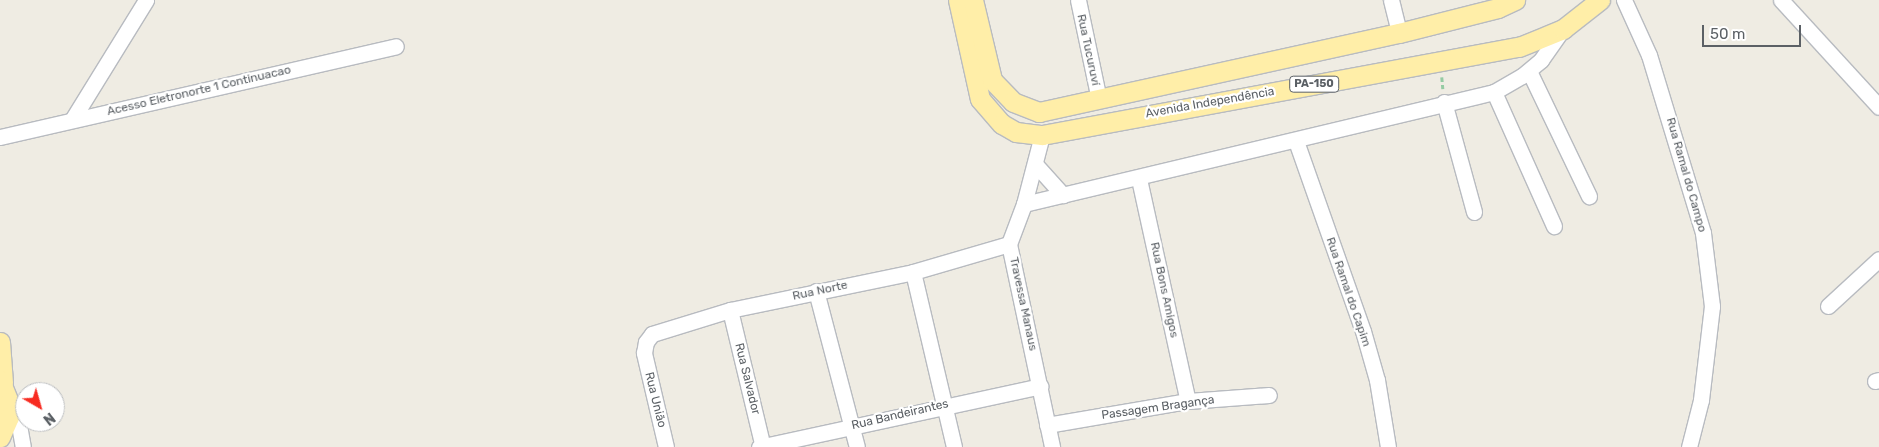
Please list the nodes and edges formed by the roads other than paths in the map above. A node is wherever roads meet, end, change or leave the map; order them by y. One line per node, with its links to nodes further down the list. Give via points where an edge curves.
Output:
1 (146, 0): 19 (street)
2 (958, 0): 20 (main road, Avenida Independência / PA-150, via 980,99 1002,124 1016,132)
3 (973, 0): 16 (main road, Avenida Independência / PA-150, via 992,80 1013,102 1039,112)
4 (1391, 0): 12 (street)
5 (1515, 0): 10 (main road, Avenida Independência / PA-150)
6 (1600, 0): 11 (main road, Avenida Independência / PA-150)
7 (1624, 0): 54 (street, Rua Ramal do Campo, via 1649,55 1703,232 1712,306 1701,400)
8 (1782, 0): 18 (street)
9 (1080, 1): 16 (street, Rua Tucuruví)
10 (1497, 4): 12 (main road, Avenida Independência / PA-150)
11 (1563, 29): 14 (street); 20 (main road, Avenida Independência / PA-150, via 1519,47)
12 (1399, 33): 16 (main road, Avenida Independência / PA-150)
13 (396, 46): 19 (street, Acesso Eletronorte 1 Continuacao)
14 (1529, 71): 15 (street); 26 (street)
15 (1494, 92): 17 (street); 29 (street)
16 (1099, 100)
17 (1444, 102): 22 (street); 28 (street)
18 (1879, 107)
19 (72, 120): 21 (street, Acesso Eletronorte 1 Continuacao)
20 (1042, 135): 23 (street, Travessa Manaus)
21 (1, 139)
22 (1296, 141): 24 (street); 53 (street, Rua Ramal do Capim, via 1363,331 1377,380)
23 (1035, 164): 25 (street); 27 (street, Travessa Manaus)
24 (1140, 179): 25 (street); 41 (street, Rua Bons Amigos)
25 (1063, 195): 27 (street)
26 (1589, 196)
27 (1024, 204): 30 (street, Travessa Manaus)
28 (1474, 212)
29 (1554, 226)
30 (1009, 244): 32 (street, Rua Norte); 39 (street, Travessa Manaus)
31 (1879, 259): 34 (street)
32 (912, 272): 33 (street, Rua Norte); 43 (street)
33 (816, 291): 35 (street, Rua Norte); 45 (street)
34 (1828, 306)
35 (730, 310): 37 (street, Rua Norte, via 652,334); 49 (street, Rua Salvador)
36 (0, 342): 38 (main road)
37 (644, 353): 48 (street, Rua União)
38 (1, 382): 42 (main road)
39 (1040, 386): 43 (street, Rua Bandeirantes); 44 (street, Travessa Manaus)
40 (1269, 395): 41 (street, Passagem Bragança)
41 (1188, 401): 44 (street, Passagem Bragança)
42 (9, 402): 46 (main road, via 8,417); 47 (street, via 19,425)
43 (944, 404): 45 (street, Rua Bandeirantes); 51 (street)
44 (1047, 425): 52 (street, Travessa Manaus)
45 (851, 427): 49 (street, Rua Bandeirantes); 50 (street)
46 (0, 437)
47 (23, 447)
48 (666, 447)
49 (762, 447)
50 (857, 447)
51 (954, 447)
52 (1052, 447)
53 (1388, 447)
54 (1689, 447)

